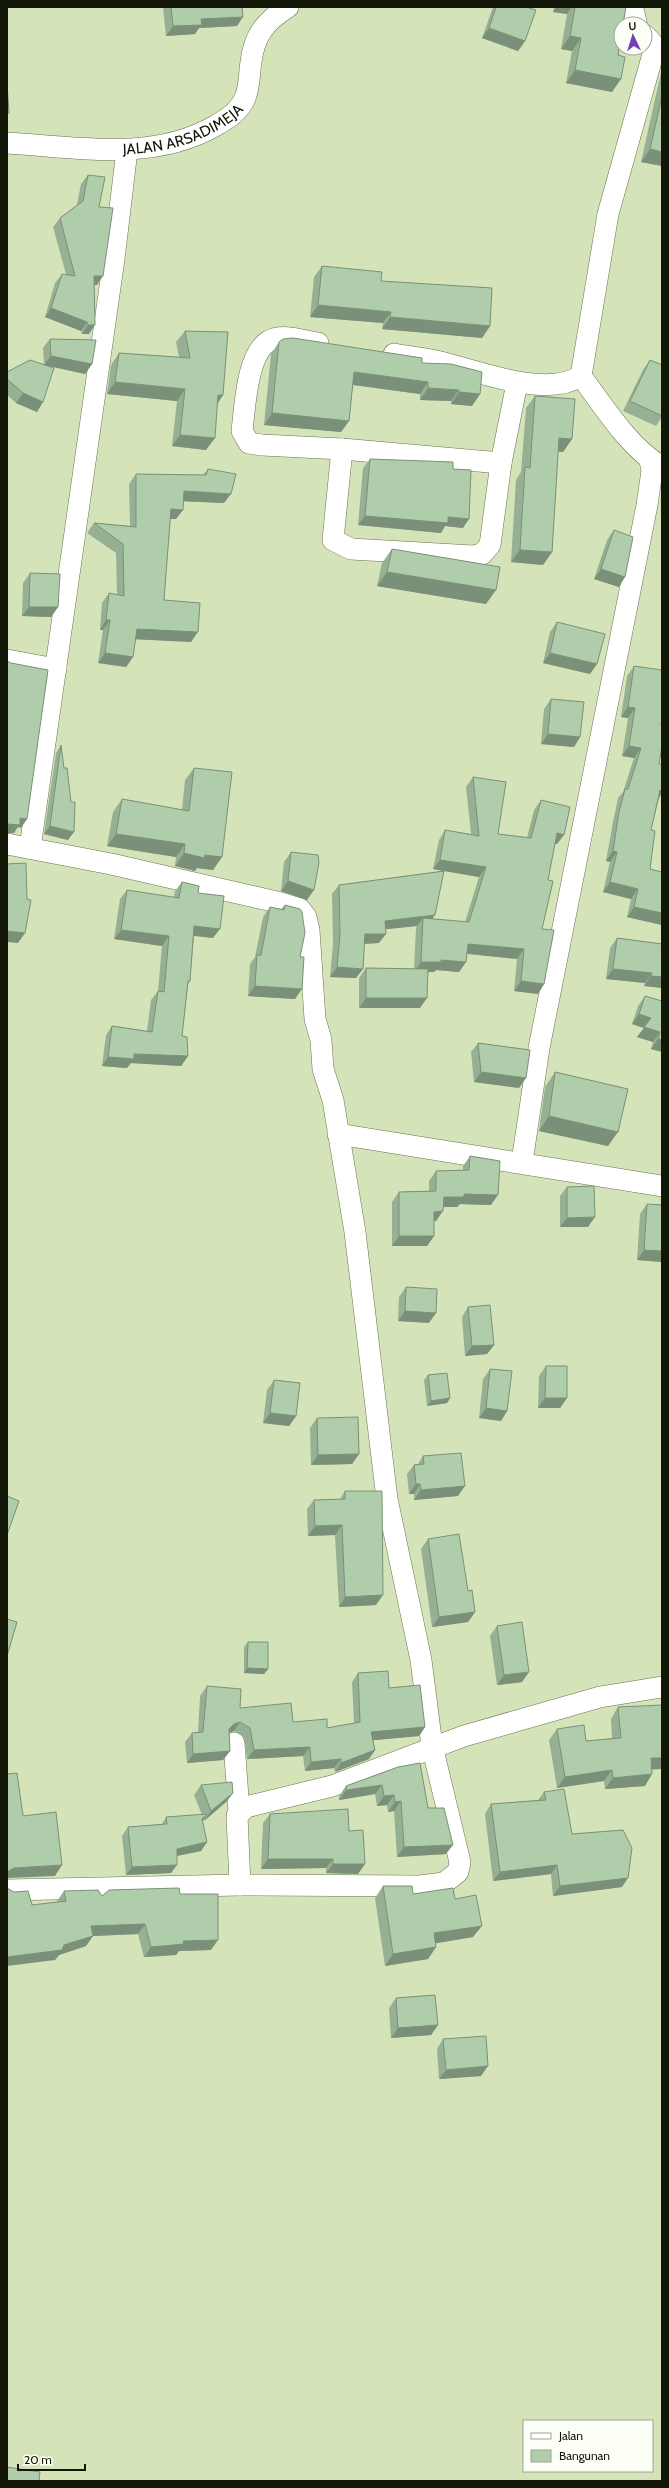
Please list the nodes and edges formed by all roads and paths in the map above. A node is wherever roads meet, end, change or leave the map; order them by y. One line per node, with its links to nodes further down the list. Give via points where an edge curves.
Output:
1 (288, 7): 4 (street, JALAN ARSADIMEJA, via 270,19 257,37 244,98 238,110 228,119 198,136 174,144)
2 (654, 44): 7 (street, via 608,214)
3 (7, 143): 4 (street, JALAN ARSADIMEJA)
4 (127, 150): 13 (street)
5 (336, 346): 9 (street, via 285,338 269,340 252,364 242,431 249,443)
6 (374, 351): 8 (street, via 436,361)
7 (581, 376): 8 (street, via 567,383); 11 (street, via 603,406)
8 (517, 383): 10 (street)
9 (342, 449): 10 (street); 10 (street, via 333,540 351,549 473,556 482,554 490,545)
10 (501, 463)
11 (656, 463): 17 (street, via 652,471 539,1048)
12 (7, 660): 13 (street)
13 (56, 669): 15 (street)
14 (7, 844): 15 (street)
15 (30, 848): 16 (street, via 281,902 300,909 306,917 309,930 323,1069 333,1100)
16 (338, 1134): 17 (street); 21 (street, via 355,1232 387,1499 421,1660)
17 (522, 1162): 18 (street)
18 (662, 1186)
19 (662, 1687): 21 (street, via 600,1698)
20 (234, 1743): 22 (street)
21 (432, 1746): 22 (street, via 332,1786 246,1807); 23 (street, via 458,1852 458,1872 452,1878 444,1883 420,1886)
22 (239, 1811): 23 (street, via 236,1828)
23 (240, 1885): 24 (street)
24 (7, 1890)

